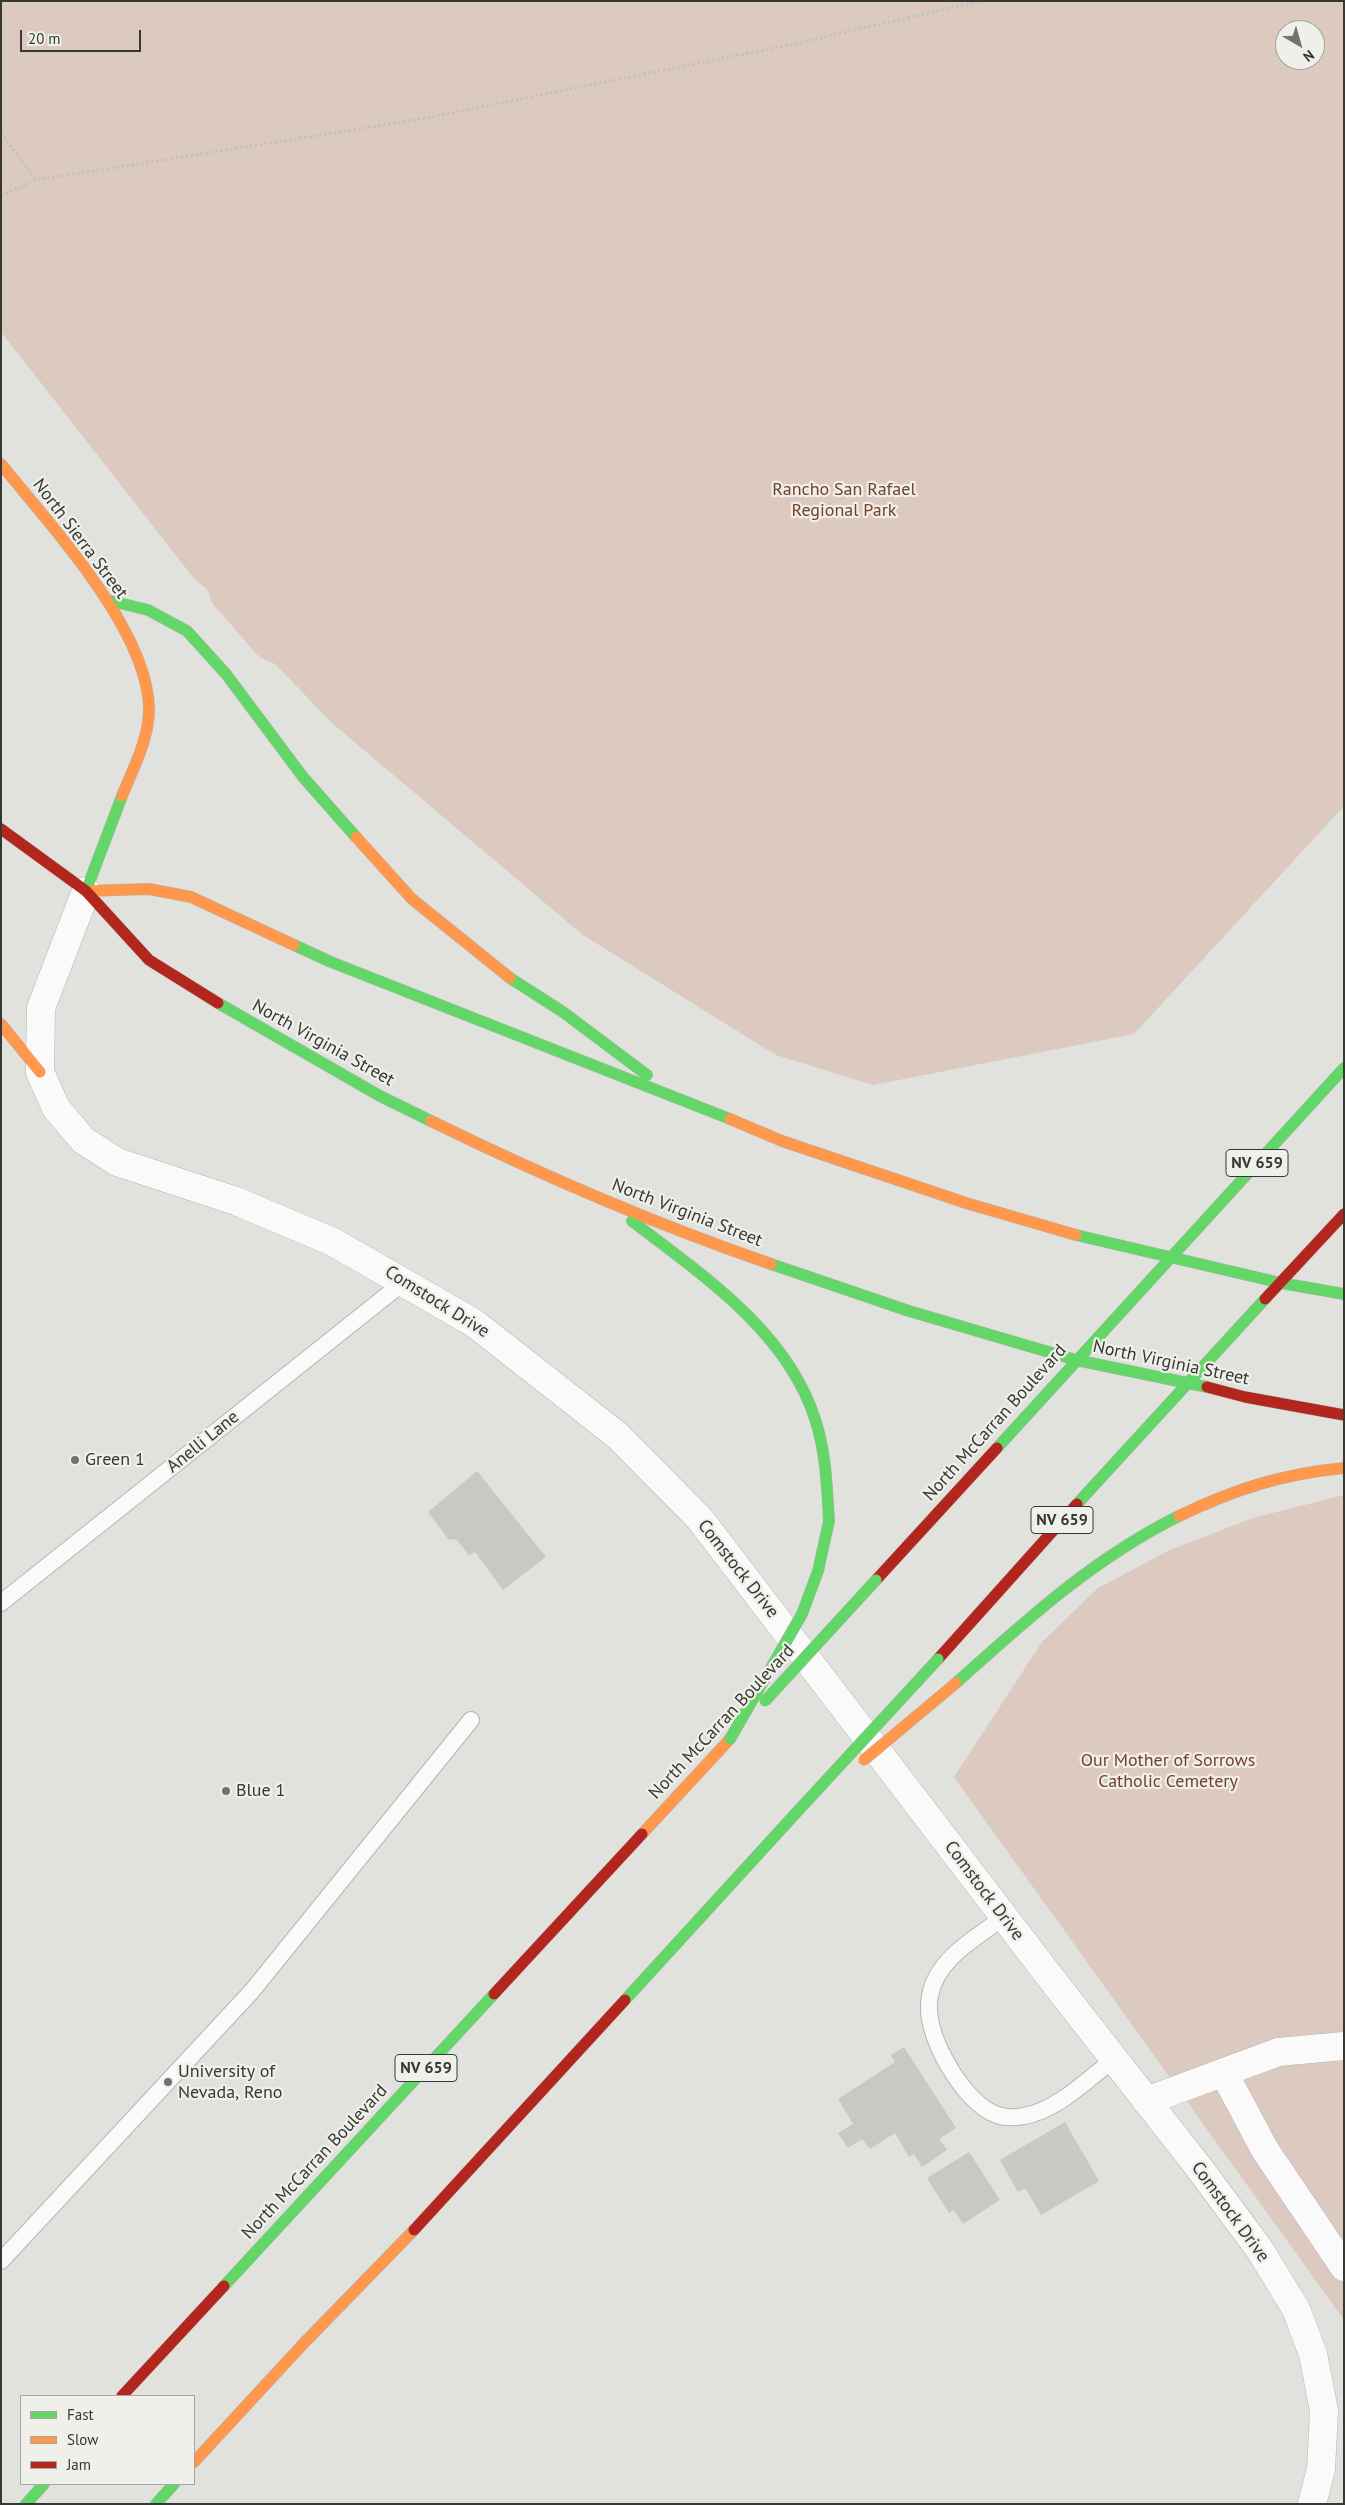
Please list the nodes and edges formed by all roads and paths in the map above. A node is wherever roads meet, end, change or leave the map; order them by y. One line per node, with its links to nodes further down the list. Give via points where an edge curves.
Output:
1 (981, 1): 3 (path, via 790,44 421,119)
2 (1, 133): 3 (path)
3 (36, 180): 4 (path)
4 (1, 196)
5 (1, 464): 6 (main road, North Sierra Street)
6 (107, 600): 8 (main road, North Sierra Street, via 135,652 145,678 149,708 141,749); 12 (main road, via 148,610 187,630 226,674 303,778 412,899 497,968 563,1012)
7 (1, 830): 8 (main road, North Virginia Street)
8 (86, 891): 11 (street, Comstock Drive, via 41,1008); 12 (main road, via 149,889 191,897 331,962); 13 (main road, North Virginia Street, via 149,960 182,982 380,1096 486,1148)
9 (1, 1024): 11 (main road)
10 (1344, 1068): 15 (main road, North McCarran Boulevard / NV 659)
11 (40, 1072): 16 (street, Comstock Drive, via 56,1108 83,1140 117,1162 236,1201 333,1242)
12 (677, 1097): 15 (main road, via 782,1141 966,1203 1060,1232)
13 (606, 1200): 19 (main road, North Virginia Street, via 808,1278); 25 (main road, bridge, via 745,1314 776,1346 803,1389 819,1433 828,1477 828,1521 818,1571 802,1614)
14 (1344, 1214): 17 (main road, NV 659)
15 (1171, 1258): 17 (main road); 19 (main road, North McCarran Boulevard / NV 659)
16 (404, 1281): 23 (lane, Anelli Lane); 27 (street, Comstock Drive, via 474,1323 618,1436 700,1519)
17 (1281, 1283): 18 (main road); 20 (main road, NV 659)
18 (1344, 1294)
19 (1076, 1360): 20 (main road, North Virginia Street); 25 (main road, North McCarran Boulevard / NV 659, bridge)
20 (1187, 1382): 21 (main road, North Virginia Street, via 1245,1397); 26 (main road, NV 659, bridge)
21 (1344, 1415)
22 (1344, 1468): 26 (main road, bridge, via 1284,1476 1234,1492 1178,1517 1138,1540 1070,1584 956,1683)
23 (1, 1603)
24 (471, 1720): 32 (lane, via 252,1991)
25 (730, 1739): 34 (main road, North McCarran Boulevard / NV 659)
26 (796, 1813): 35 (main road, NV 659, via 427,2216)
27 (1004, 1917): 29 (street, Comstock Drive); 29 (lane, via 954,1955 944,1966 930,1995 929,2012 939,2048 961,2084 985,2109 1004,2118 1026,2116 1069,2094)
28 (1344, 2046): 30 (street, via 1278,2052)
29 (1114, 2059): 31 (street, Comstock Drive)
30 (1224, 2073): 31 (street); 33 (street, via 1265,2150)
31 (1146, 2101): 40 (street, Comstock Drive, via 1260,2250 1296,2309 1313,2354 1324,2411 1321,2469)
32 (1, 2261)
33 (1344, 2267)
34 (123, 2395)
35 (195, 2461)
36 (43, 2485): 38 (main road)
37 (173, 2485): 39 (main road)
38 (26, 2504)
39 (156, 2504)
40 (1312, 2504)

